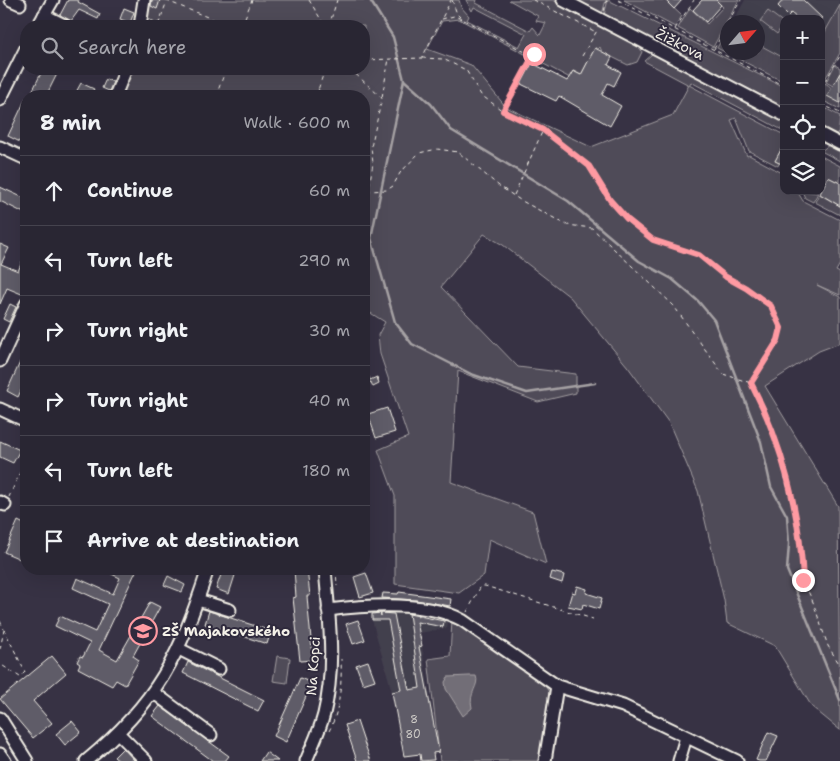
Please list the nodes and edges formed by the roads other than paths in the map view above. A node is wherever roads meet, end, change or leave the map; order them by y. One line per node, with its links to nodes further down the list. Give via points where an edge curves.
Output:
1 (53, 0): 4 (street)
2 (144, 0): 7 (street)
3 (563, 0): 12 (street, Žižkova)
4 (44, 15): 5 (street); 6 (street)
5 (41, 20)
6 (54, 20)
7 (141, 20)
8 (20, 60): 11 (street)
9 (124, 75): 10 (street)
10 (118, 90)
11 (0, 100)
12 (780, 113)
13 (825, 136): 14 (street)
14 (840, 144)
15 (0, 146): 16 (street)
16 (20, 156)
17 (20, 317): 18 (street)
18 (0, 361)
19 (0, 409): 20 (street)
20 (20, 418)
21 (206, 575): 23 (street)
22 (325, 575): 25 (street, Na Kopci)
23 (198, 600): 24 (street); 26 (street)
24 (230, 610)
25 (328, 610): 28 (street, via 365,605 399,606 453,615); 39 (street, Na Kopci, via 330,677 324,715)
26 (179, 649): 27 (street); 29 (street)
27 (219, 669)
28 (557, 686): 33 (street, via 623,706); 40 (street)
29 (153, 692): 31 (street); 32 (street)
30 (0, 718): 36 (street)
31 (118, 733): 37 (street); 38 (street)
32 (211, 735)
33 (686, 737): 41 (street); 42 (street)
34 (0, 754): 35 (street)
35 (4, 761)
36 (27, 761)
37 (86, 761)
38 (146, 761)
39 (306, 761)
40 (545, 761)
41 (679, 761)
42 (737, 761)

